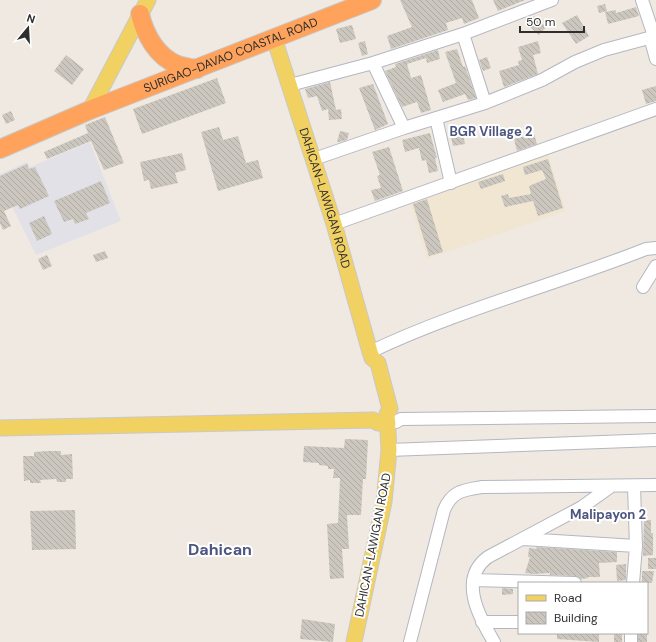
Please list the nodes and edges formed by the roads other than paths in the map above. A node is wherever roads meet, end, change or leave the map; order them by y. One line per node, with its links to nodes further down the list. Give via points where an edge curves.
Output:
1 (372, 0): 7 (highway, SURIGAO-DAVAO COASTAL ROAD)
2 (552, 0): 5 (street)
3 (642, 0): 6 (street)
4 (144, 7): 10 (highway, via 148,36 162,54 179,65); 14 (main road)
5 (463, 34): 9 (street); 12 (street)
6 (653, 37): 8 (street); 12 (street, via 604,50 535,83)
7 (274, 38): 10 (highway, SURIGAO-DAVAO COASTAL ROAD); 11 (main road, DAHICAN-LAWIGAN ROAD)
8 (656, 59)
9 (373, 63): 11 (street); 16 (street)
10 (197, 69): 14 (highway, SURIGAO-DAVAO COASTAL ROAD)
11 (290, 85): 18 (main road, DAHICAN-LAWIGAN ROAD)
12 (485, 103): 15 (street)
13 (656, 109): 19 (street)
14 (90, 110): 17 (highway, SURIGAO-DAVAO COASTAL ROAD)
15 (436, 118): 16 (street); 19 (street)
16 (404, 128): 18 (street)
17 (0, 149)
18 (314, 159): 20 (main road, DAHICAN-LAWIGAN ROAD)
19 (452, 183): 20 (street)
20 (334, 224): 24 (main road, DAHICAN-LAWIGAN ROAD)
21 (656, 248): 24 (street, via 646,249 410,333)
22 (656, 266): 23 (street)
23 (643, 287)
24 (371, 355): 26 (main road, DAHICAN-LAWIGAN ROAD, via 370,365)
25 (656, 416): 26 (street)
26 (387, 421): 27 (street, via 401,425); 28 (main road); 29 (main road, via 373,427); 31 (main road, DAHICAN-LAWIGAN ROAD)
27 (656, 421)
28 (0, 428)
29 (0, 434)
30 (656, 440): 31 (street)
31 (389, 450): 42 (main road, DAHICAN-LAWIGAN ROAD, via 384,502)
32 (656, 485): 33 (street)
33 (634, 486): 34 (street); 36 (street)
34 (610, 487): 35 (street, via 582,507); 43 (street, via 482,487 467,489 448,499)
35 (522, 538): 36 (street); 37 (street, via 479,563)
36 (636, 546): 39 (street)
37 (473, 580): 38 (street); 40 (street, via 474,599)
38 (541, 582)
39 (633, 582)
40 (482, 622): 41 (street); 44 (street)
41 (518, 622)
42 (354, 642)
43 (410, 642)
44 (494, 642)

